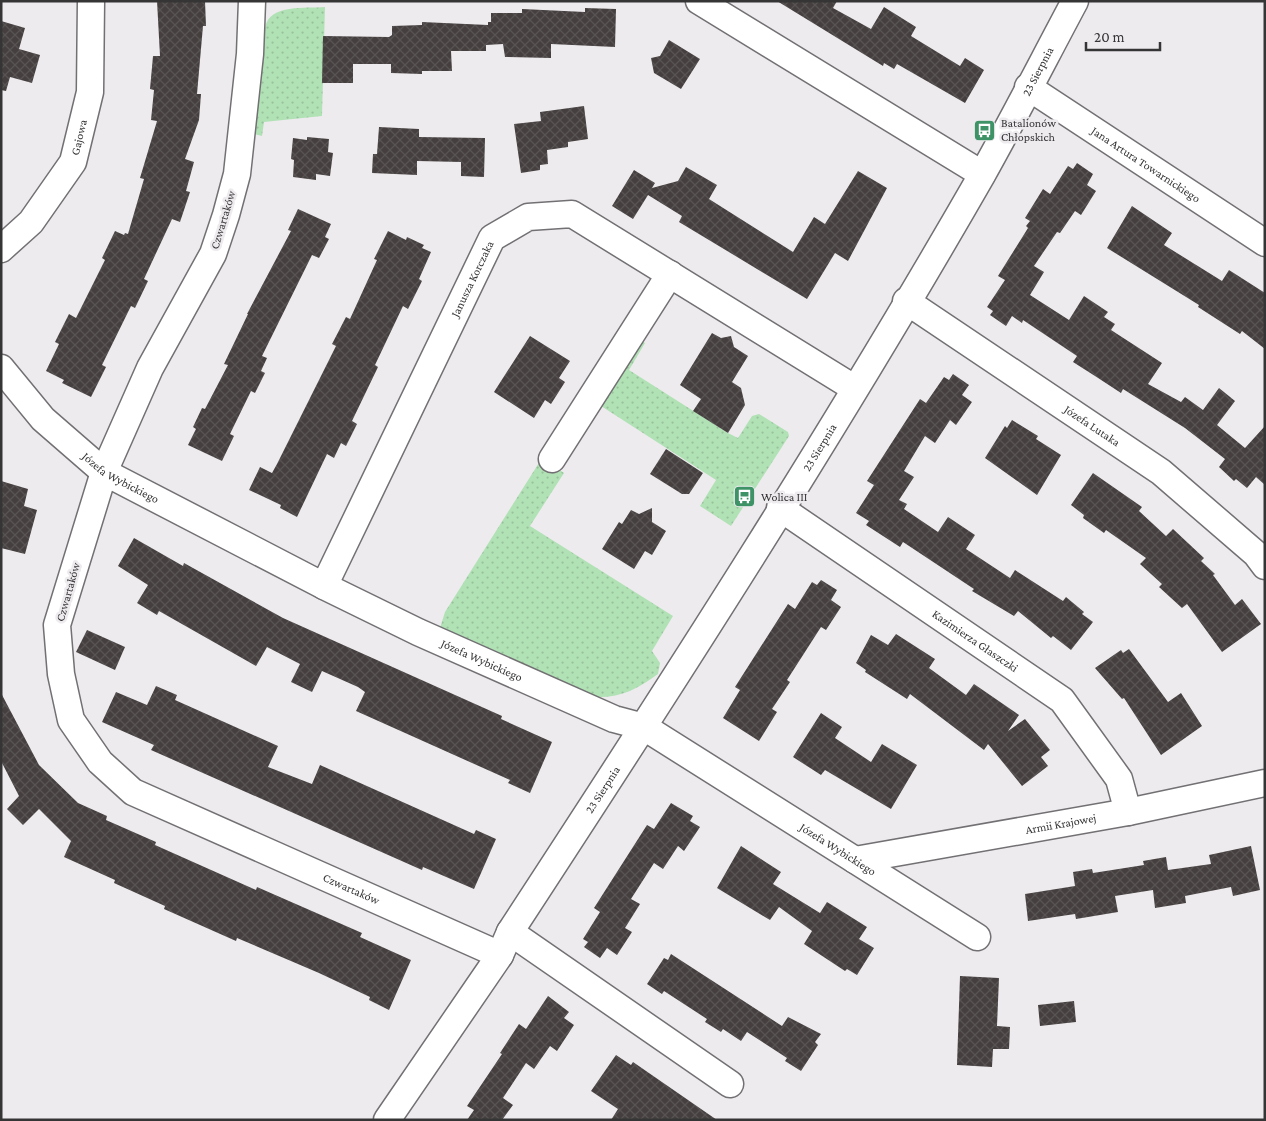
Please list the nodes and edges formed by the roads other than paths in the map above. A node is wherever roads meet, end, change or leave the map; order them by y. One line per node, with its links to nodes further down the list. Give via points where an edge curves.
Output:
1 (91, 1): 8 (street, Gajowa, via 90,92 73,162 31,222)
2 (252, 1): 14 (street, Czwartaków, via 250,54 237,174 226,215 213,254 150,368)
3 (699, 1): 6 (street)
4 (1075, 1): 5 (street, 23 Sierpnia)
5 (1028, 87): 6 (street, 23 Sierpnia); 7 (street, Jana Artura Towarnickiego)
6 (982, 174): 10 (street, 23 Sierpnia)
7 (1265, 243)
8 (1, 249)
9 (670, 274): 12 (street, Janusza Korczaka); 13 (street); 17 (street, Janusza Korczaka, via 572,214 528,217 492,238)
10 (906, 301): 12 (street, 23 Sierpnia); 16 (street, Józefa Lutaka, via 1161,472 1256,554)
11 (1, 368): 14 (street, Józefa Wybickiego, via 43,420)
12 (854, 388): 15 (street, 23 Sierpnia)
13 (552, 459)
14 (104, 472): 17 (street, Józefa Wybickiego); 23 (street, Czwartaków, via 57,625 61,674 71,720 100,762 133,792)
15 (780, 508): 18 (street, 23 Sierpnia); 20 (street, Kazimierza Głaszczki, via 1062,700 1119,779)
16 (1265, 566)
17 (324, 586): 18 (street, Józefa Wybickiego, via 418,632 614,719)
18 (644, 728): 21 (street, Józefa Wybickiego); 23 (street, 23 Sierpnia)
19 (1265, 783): 20 (street, Armii Krajowej)
20 (1128, 812): 21 (street, Armii Krajowej)
21 (855, 860): 22 (street, Józefa Wybickiego)
22 (977, 937)
23 (505, 944): 24 (street); 25 (street, 23 Sierpnia)
24 (730, 1084)
25 (387, 1120)

